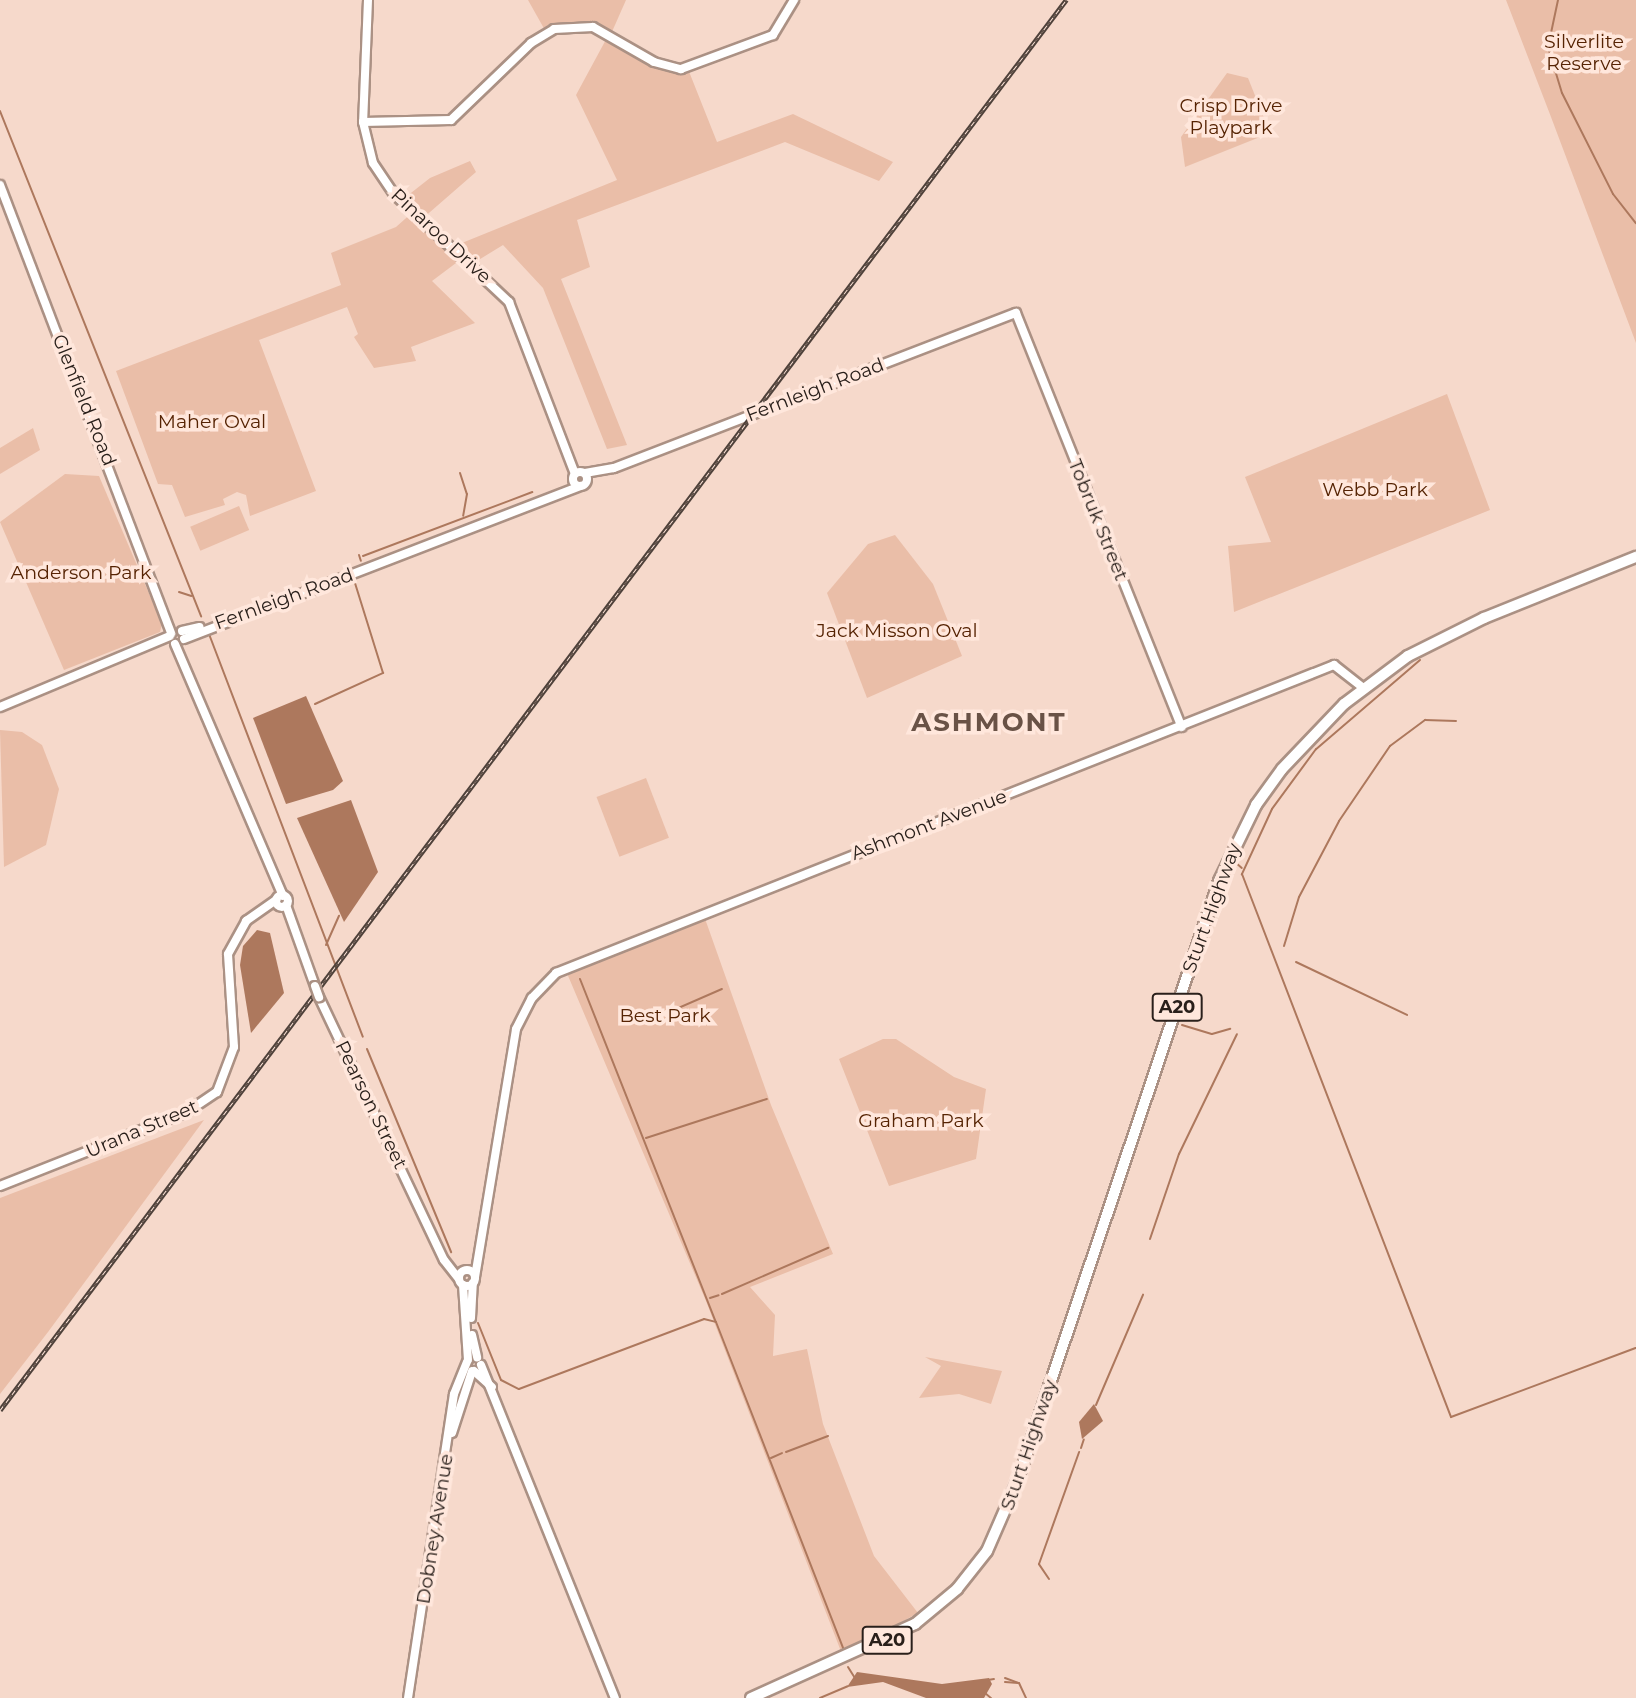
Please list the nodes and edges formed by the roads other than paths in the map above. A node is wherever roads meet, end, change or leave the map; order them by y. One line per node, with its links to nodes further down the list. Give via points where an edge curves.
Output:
1 (368, 0): 3 (street, Pinaroo Drive)
2 (794, 0): 3 (street, via 773,35 681,69 654,62 593,27 554,29 531,43 451,120)
3 (363, 122): 7 (street, Pinaroo Drive, via 369,154 388,187 513,308)
4 (0, 186): 12 (street, Glenfield Road)
5 (1016, 313): 6 (street, Fernleigh Road); 15 (street, Tobruk Street)
6 (614, 468): 7 (street, Fernleigh Road); 8 (street, Fernleigh Road)
7 (579, 474): 8 (street, Pinaroo Drive); 8 (street); 12 (street, Fernleigh Road, via 552,491)
8 (583, 485): 12 (street, Fernleigh Road)
9 (1636, 557): 11 (highway, Sturt Highway / A20)
10 (1636, 564): 11 (highway, Sturt Highway / A20)
11 (1560, 588): 13 (highway, Sturt Highway / A20, via 1442,637)
12 (178, 637): 14 (street, Fernleigh Road); 16 (street, Pearson Street)
13 (1363, 688): 15 (street, Ashmont Avenue, via 1334,665); 27 (highway, Sturt Highway / A20, via 1297,750 1236,842 1017,1482 975,1569 894,1636)
14 (0, 707)
15 (1182, 727): 17 (street, Ashmont Avenue, via 582,960 556,973)
16 (280, 902): 18 (street, Urana Street, via 257,912 237,933 225,963 234,1047 218,1092 187,1112); 20 (street, Pearson Street, bridge, via 319,997)
17 (532, 998): 19 (street, Dobney Avenue, via 514,1040)
18 (0, 1186)
19 (481, 1244): 21 (street, Dobney Avenue); 22 (street, Dobney Avenue)
20 (442, 1254): 21 (street); 23 (street, Pearson Street)
21 (466, 1270): 22 (street); 23 (street, Dobney Avenue)
22 (474, 1280): 23 (street); 24 (street, Dobney Avenue)
23 (461, 1282): 24 (street, Dobney Avenue)
24 (473, 1364): 25 (street, Dobney Avenue, via 454,1394); 26 (street, via 494,1389)
25 (408, 1698)
26 (615, 1698)
27 (751, 1698)

